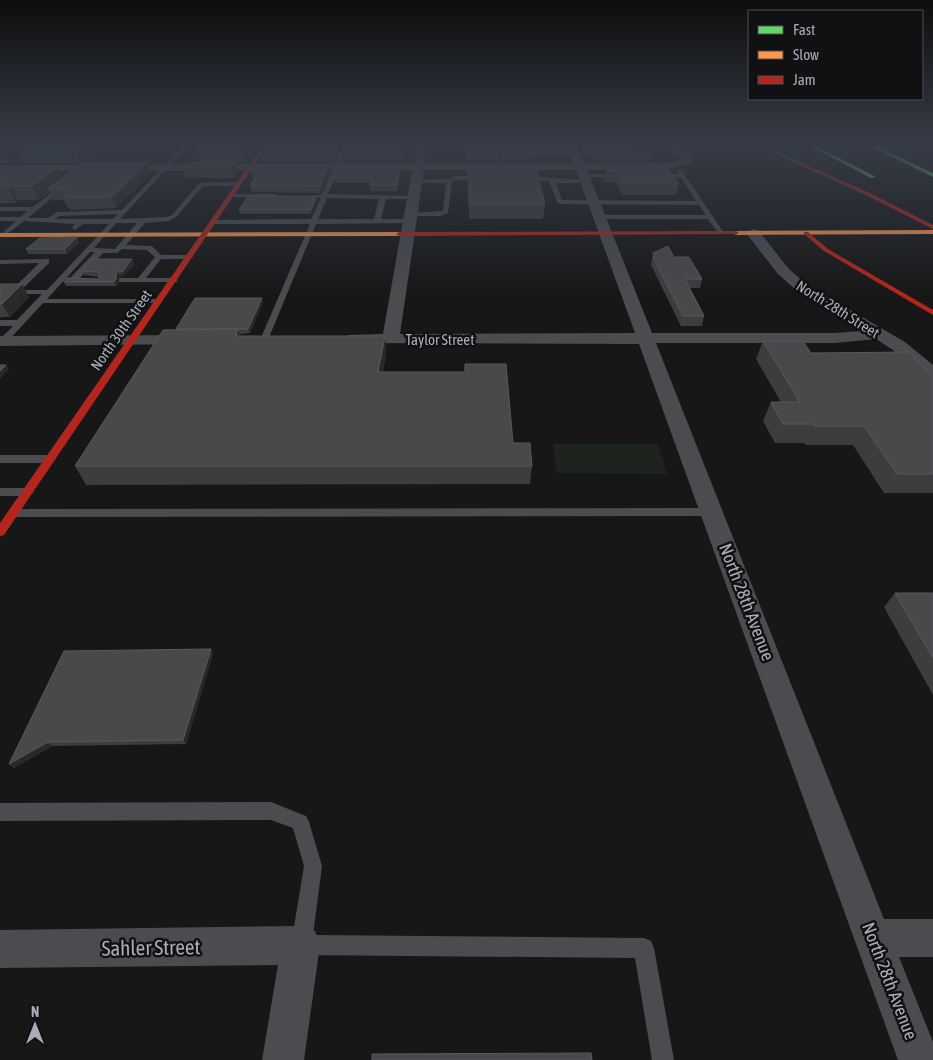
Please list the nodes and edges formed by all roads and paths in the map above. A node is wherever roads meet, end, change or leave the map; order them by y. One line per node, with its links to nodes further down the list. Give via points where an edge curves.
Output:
1 (53, 194): 19 (lane)
2 (139, 194): 20 (lane)
3 (192, 194): 29 (lane, via 174,216)
4 (448, 194): 33 (lane, via 446,212)
5 (558, 194): 15 (lane, via 560,202)
6 (591, 194): 15 (street, North 28th Avenue)
7 (695, 194): 16 (lane)
8 (869, 194): 35 (main road)
9 (231, 196): 10 (lane); 31 (main road, North 30th Street)
10 (287, 196)
11 (315, 196): 12 (lane)
12 (324, 196): 13 (lane); 32 (lane)
13 (383, 196): 14 (lane); 30 (lane)
14 (414, 197): 33 (street)
15 (594, 202): 16 (lane); 34 (street, North 28th Avenue)
16 (701, 203): 23 (lane)
17 (63, 207): 21 (lane)
18 (0, 209): 19 (lane)
19 (36, 209): 26 (lane)
20 (123, 212): 24 (lane); 28 (lane)
21 (57, 214): 22 (lane); 27 (lane)
22 (73, 217): 24 (lane); 24 (lane); 27 (lane)
23 (710, 217): 34 (lane); 37 (lane)
24 (91, 218): 28 (lane); 40 (lane)
25 (0, 219): 26 (lane)
26 (23, 219): 27 (lane); 45 (lane)
27 (50, 220)
28 (115, 221): 29 (lane); 41 (lane)
29 (143, 221): 42 (lane)
30 (377, 221): 32 (lane); 33 (lane)
31 (214, 222): 32 (lane); 43 (main road, North 30th Street)
32 (314, 222): 44 (lane)
33 (410, 224): 34 (main road); 44 (main road); 67 (street)
34 (603, 226): 37 (main road); 65 (street, North 28th Avenue)
35 (933, 227)
36 (933, 232): 39 (main road)
37 (721, 233): 38 (main road)
38 (753, 233): 39 (main road); 64 (street, North 28th Street, via 783,271 802,288)
39 (806, 233): 61 (main road, via 826,250)
40 (68, 235): 41 (main road); 45 (main road)
41 (102, 235): 42 (main road); 47 (lane)
42 (131, 235): 43 (main road); 46 (lane)
43 (204, 235): 44 (main road); 50 (main road, North 30th Street)
44 (308, 235): 71 (lane)
45 (1, 236)
46 (120, 247): 48 (lane, via 118,250); 49 (lane, via 149,248)
47 (87, 250): 48 (lane); 52 (lane)
48 (100, 250): 53 (lane)
49 (159, 257): 50 (lane); 56 (lane)
50 (189, 257): 57 (main road, North 30th Street)
51 (1, 262): 58 (lane, via 46,262 14,292)
52 (60, 279): 53 (lane); 58 (lane)
53 (74, 280): 54 (lane)
54 (89, 280)
55 (122, 280): 56 (lane)
56 (140, 280): 57 (lane)
57 (174, 280): 60 (main road, North 30th Street)
58 (48, 292): 59 (lane)
59 (40, 301): 60 (lane); 63 (lane)
60 (159, 302): 68 (main road, North 30th Street)
61 (933, 313)
62 (0, 323): 63 (lane)
63 (20, 323): 73 (lane)
64 (879, 334): 65 (street, Taylor Street, via 835,338); 74 (street, North 28th Street)
65 (646, 338): 67 (street, Taylor Street); 79 (street, North 28th Avenue)
66 (342, 339): 67 (street, Taylor Street)
67 (391, 339)
68 (132, 340): 69 (street); 73 (street); 76 (main road, North 30th Street)
69 (206, 340)
70 (245, 340): 71 (street)
71 (264, 340): 72 (street)
72 (284, 340)
73 (2, 341)
74 (933, 374)
75 (0, 459): 76 (lane)
76 (50, 459): 78 (main road, North 30th Street)
77 (0, 492): 78 (lane)
78 (28, 492): 80 (main road, North 30th Street)
79 (712, 512): 80 (lane); 83 (street, North 28th Avenue)
80 (13, 513): 81 (main road, North 30th Street)
81 (0, 532)
82 (0, 812): 85 (lane, via 271,811 300,822 313,866)
83 (874, 938): 84 (street); 89 (street, North 28th Avenue)
84 (933, 938)
85 (301, 945): 86 (street, Sahler Street); 87 (street); 88 (lane, via 644,948)
86 (0, 949)
87 (284, 1060)
88 (663, 1060)
89 (919, 1060)

